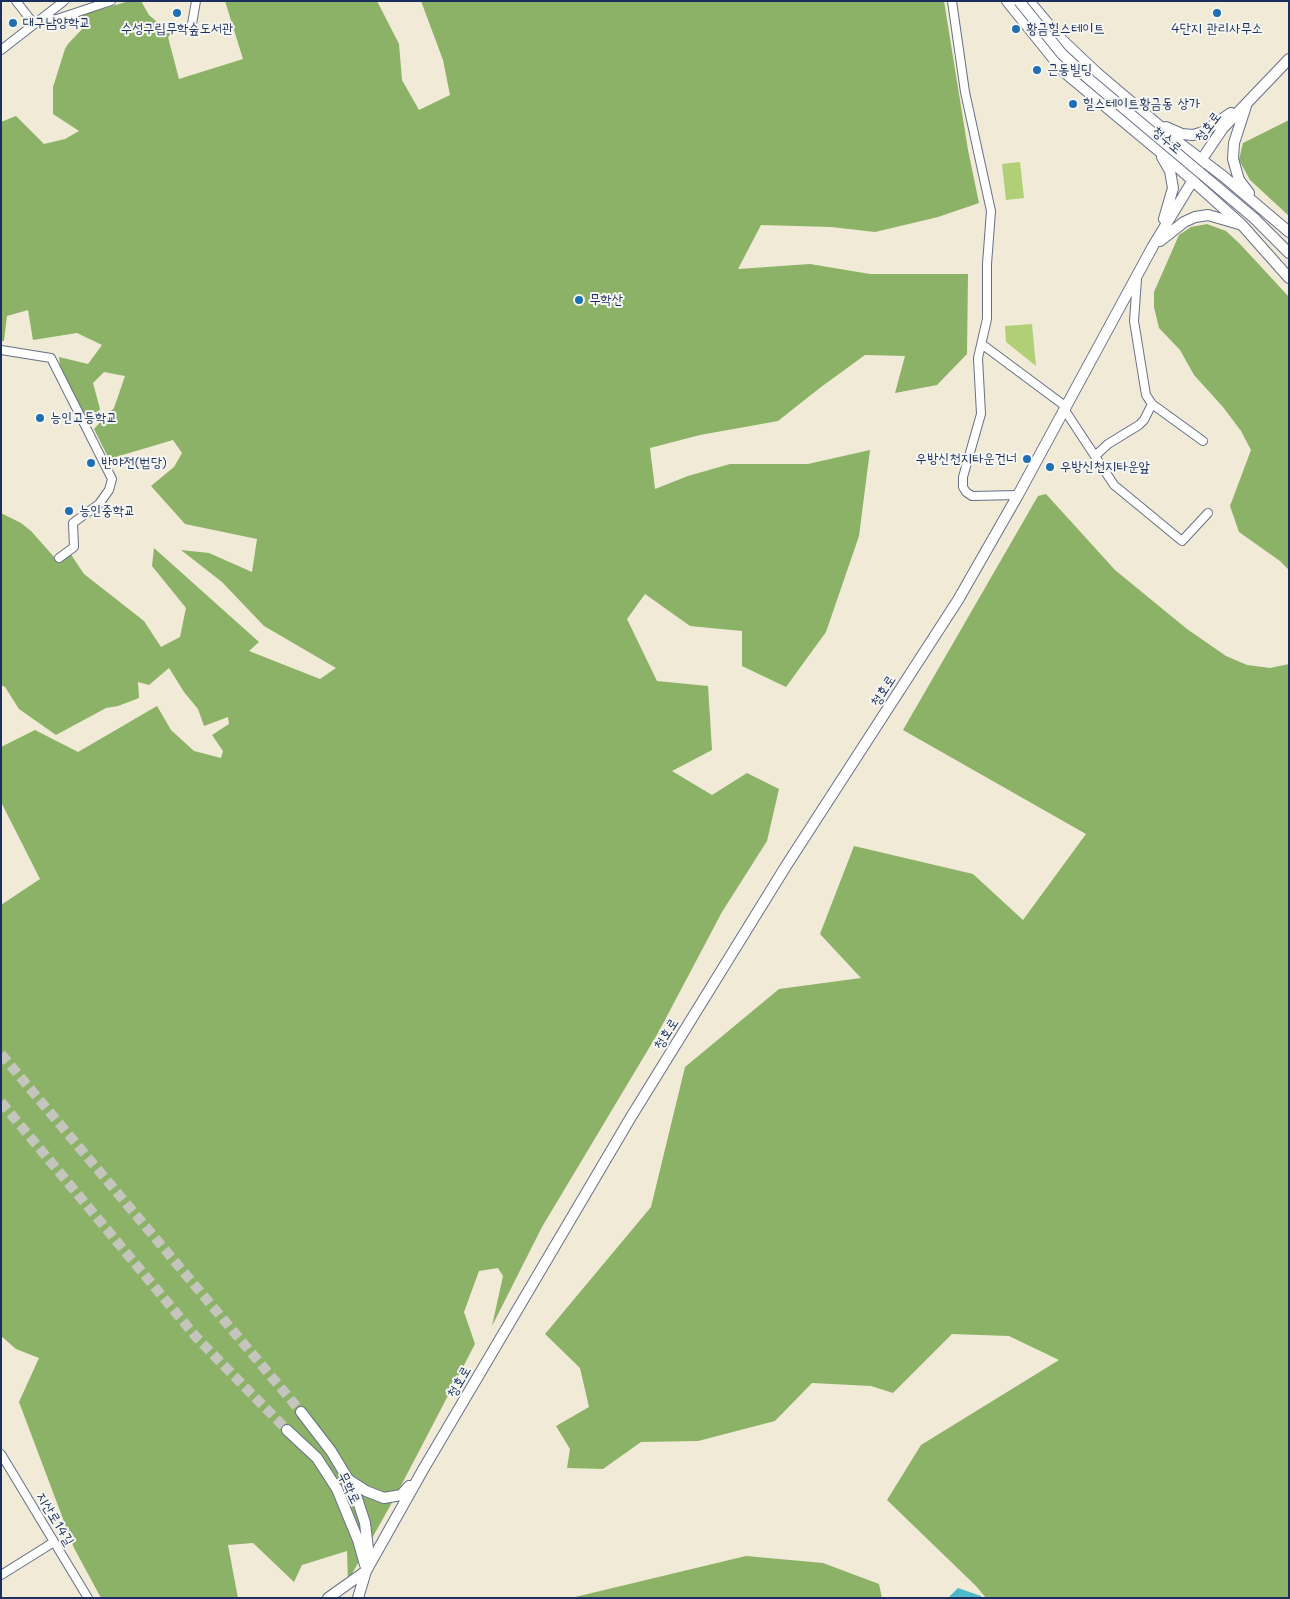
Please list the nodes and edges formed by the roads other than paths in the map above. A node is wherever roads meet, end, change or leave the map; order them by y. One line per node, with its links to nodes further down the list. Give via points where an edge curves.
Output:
1 (16, 1): 10 (street)
2 (64, 1): 9 (street)
3 (111, 1): 9 (street, via 54,20)
4 (196, 1): 11 (street)
5 (952, 1): 28 (street, via 965,92 991,211 987,319)
6 (1007, 1): 16 (main road, 청수로, via 1065,72)
7 (1019, 1): 25 (main road, 청수로, bridge, via 1062,54 1254,218)
8 (1029, 1): 15 (main road, 청수로, via 1060,38)
9 (46, 16): 10 (street)
10 (34, 24): 12 (street)
11 (192, 24)
12 (1, 50)
13 (1289, 59): 14 (main road, 청호로)
14 (1248, 101): 15 (main road, via 1203,132 1193,135 1182,134); 17 (main road, 청호로, via 1223,128); 20 (main road, via 1234,144 1233,159 1239,180)
15 (1150, 118): 16 (main road, via 1152,132); 17 (main road, 청수로)
16 (1139, 134): 18 (main road, 청수로); 24 (main road, via 1160,155 1170,171 1173,188)
17 (1202, 159): 18 (main road, 청호로); 19 (main road, 청수로)
18 (1193, 180): 21 (main road, 청수로); 24 (main road, 청호로)
19 (1242, 192): 20 (main road, 청수로); 21 (main road, via 1232,188 1224,191 1220,201)
20 (1259, 206): 23 (main road, 청수로)
21 (1222, 207): 22 (main road, 청수로)
22 (1242, 225): 24 (main road, via 1208,215 1195,217); 27 (main road, 청수로)
23 (1289, 232)
24 (1153, 246): 26 (main road, 청호로)
25 (1289, 253)
26 (1137, 277): 30 (street, 청호로, via 1134,321 1146,395); 31 (main road, 청호로)
27 (1289, 278)
28 (982, 345): 31 (street); 34 (street, via 978,358 981,414 963,486 972,496)
29 (1, 350): 36 (street, via 51,358 112,479 99,504 73,522 74,546)
30 (1152, 404): 32 (street); 33 (street, via 1139,425)
31 (1065, 407): 33 (street); 34 (main road, 청호로)
32 (1203, 441)
33 (1095, 456): 35 (street, via 1114,485 1182,541)
34 (1018, 495): 40 (main road, 청호로, via 958,600 781,875 631,1117)
35 (1208, 513)
36 (59, 558)
37 (301, 1412): 41 (main road, via 331,1451)
38 (287, 1430): 43 (main road, 무학로, via 317,1458 336,1489 358,1540)
39 (1, 1454): 42 (street, 지산로14길)
40 (424, 1468): 41 (main road, via 401,1495 384,1498); 43 (main road, 청호로)
41 (348, 1480): 43 (main road, via 365,1523 369,1557)
42 (54, 1542): 44 (street); 45 (street, 지산로14길)
43 (366, 1571): 46 (main road); 47 (main road, 청호로)
44 (1, 1574)
45 (88, 1598)
46 (328, 1598)
47 (358, 1598)

